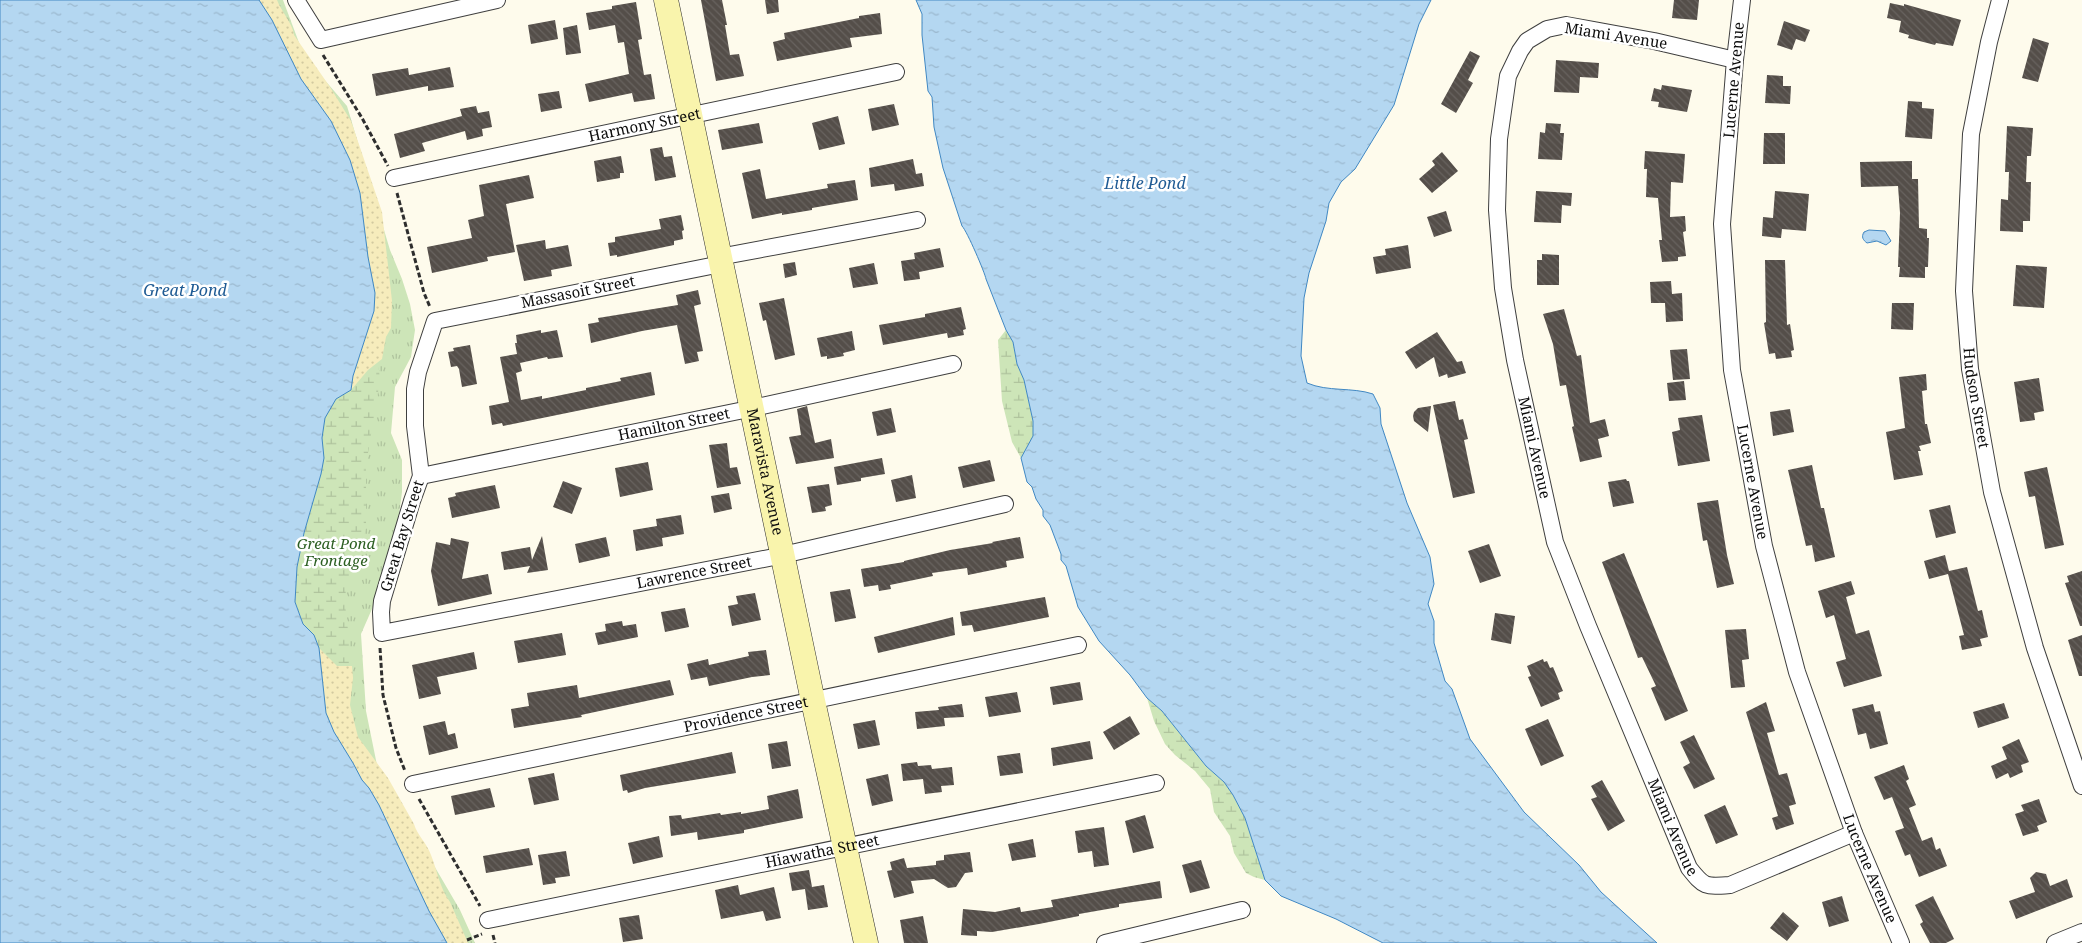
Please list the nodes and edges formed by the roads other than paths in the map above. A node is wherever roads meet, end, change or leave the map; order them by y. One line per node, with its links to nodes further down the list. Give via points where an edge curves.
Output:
1 (296, 0): 2 (street, via 321,40)
2 (497, 0)
3 (666, 0): 8 (main road, Maravista Avenue)
4 (1742, 0): 6 (street, Lucerne Avenue)
5 (2000, 0): 23 (street, Hudson Street, via 1971,134 1964,291 1970,369 1992,492 2034,648)
6 (1735, 60): 24 (street, Lucerne Avenue, via 1722,224 1732,370 1764,546 1824,752); 24 (street, Miami Avenue, via 1566,25 1547,29 1527,41 1508,76 1499,139 1497,210 1503,288 1515,360 1555,542 1689,868 1699,881 1710,887 1730,885)
7 (896, 72): 8 (street, Harmony Street)
8 (689, 115): 9 (street, Harmony Street); 11 (main road, Maravista Avenue)
9 (394, 178)
10 (917, 220): 11 (street, Massasoit Street)
11 (720, 260): 12 (street, Massasoit Street); 14 (main road, Maravista Avenue)
12 (435, 321): 15 (street, Great Bay Street, via 418,372 416,389 415,426)
13 (953, 364): 14 (street, Hamilton Street)
14 (751, 408): 15 (street, Hamilton Street); 17 (main road, Maravista Avenue)
15 (421, 476): 18 (street, Great Bay Street, via 382,601)
16 (1005, 504): 17 (street, Lawrence Street)
17 (782, 555): 18 (street, Lawrence Street); 20 (main road, Maravista Avenue)
18 (382, 633)
19 (1078, 645): 20 (street, Providence Street)
20 (813, 701): 22 (street, Providence Street); 25 (main road, Maravista Avenue)
21 (1156, 782): 25 (street, Hiawatha Street)
22 (413, 784)
23 (2082, 786)
24 (1854, 833): 31 (street, Lucerne Avenue)
25 (846, 846): 27 (street, Hiawatha Street); 29 (main road, Maravista Avenue)
26 (1242, 910): 30 (street)
27 (484, 927)
28 (2082, 932): 32 (street)
29 (866, 943)
30 (1105, 943)
31 (1901, 943)
32 (2055, 943)

